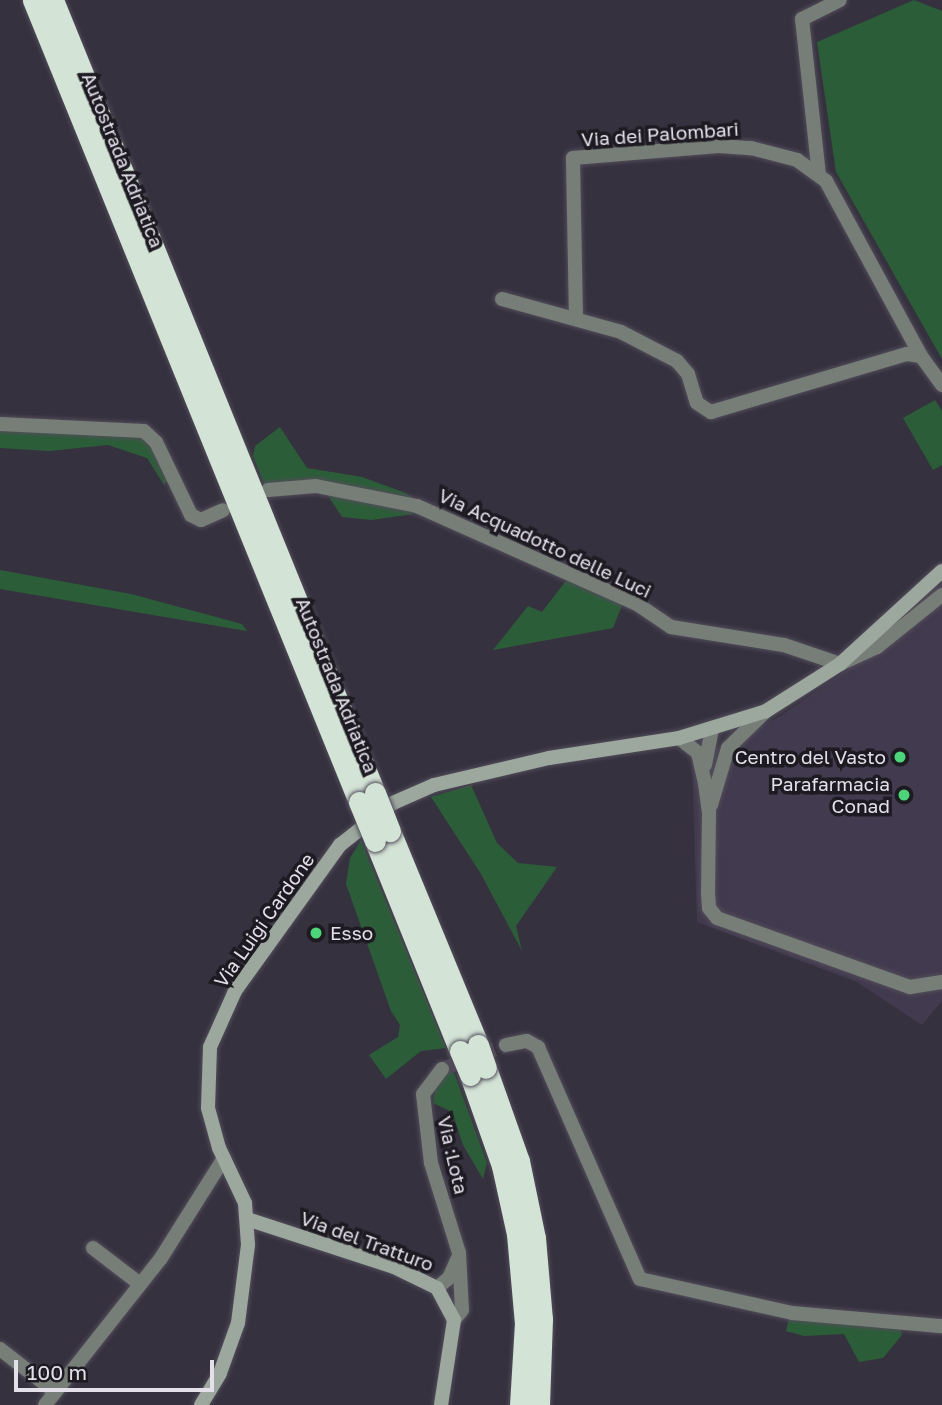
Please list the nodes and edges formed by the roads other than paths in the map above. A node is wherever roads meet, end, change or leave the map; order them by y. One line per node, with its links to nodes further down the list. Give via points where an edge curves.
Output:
1 (33, 0): 19 (highway, Autostrada Adriatica)
2 (52, 0): 19 (highway, Autostrada Adriatica)
3 (840, 0): 4 (street, via 802,19)
4 (819, 176): 6 (street, Via dei Palombari, via 797,160 751,148 719,146 573,158); 7 (street, Via dei Palombari)
5 (502, 299): 6 (street)
6 (576, 317): 7 (street, via 621,332 677,360 688,374 696,403 711,412 907,354)
7 (921, 356): 8 (street, Via dei Palombari)
8 (942, 385)
9 (0, 424): 11 (street, via 144,431 156,442 191,515 201,520)
10 (268, 490): 14 (street, Via Acquadotto delle Luci, via 316,486 417,506 637,604 671,627 784,645)
11 (223, 510)
12 (942, 571): 14 (main road, Via Luigi Cardone)
13 (942, 595): 14 (street, Via Luigi Cardone, via 877,647)
14 (841, 664): 15 (main road, Via Luigi Cardone)
15 (766, 711): 16 (main road, Via Luigi Cardone); 18 (street, Via Luigi Cardone, via 728,748)
16 (712, 728): 17 (main road, Via Luigi Cardone); 18 (street, Via Luigi Cardone, via 718,746)
17 (679, 738): 18 (street, Via Luigi Cardone, via 698,753); 24 (main road, Via Luigi Cardone, via 474,774 414,792 355,829 234,991 221,1020 211,1047 207,1082 208,1108)
18 (710, 783): 20 (street, Via Luigi Cardone, via 708,893 709,908 717,918 910,987)
19 (367, 798): 23 (highway, Autostrada Adriatica, bridge)
20 (942, 982)
21 (506, 1045): 31 (street, via 527,1041 538,1047 640,1279 792,1313)
22 (442, 1069): 27 (street, Via :Lota, via 422,1094 431,1163)
23 (478, 1071): 37 (highway, Autostrada Adriatica, via 517,1234 525,1322); 38 (highway, Autostrada Adriatica, via 519,1161 536,1238 542,1328)
24 (224, 1158): 25 (main road, Via Luigi Cardone); 28 (street)
25 (247, 1219): 29 (main road, Via del Tratturo, via 394,1267); 35 (main road, Via Luigi Cardone, via 248,1261 238,1322 220,1373)
26 (93, 1248): 28 (street)
27 (459, 1253): 29 (street, via 454,1270); 30 (street, Via :Lota, via 462,1310)
28 (140, 1284): 33 (street)
29 (437, 1288): 30 (main road, Via del Tratturo)
30 (454, 1320): 36 (main road)
31 (942, 1326)
32 (0, 1349): 33 (street)
33 (55, 1392): 34 (street)
34 (45, 1405)
35 (201, 1405)
36 (441, 1405)
37 (520, 1405)
38 (538, 1405)

